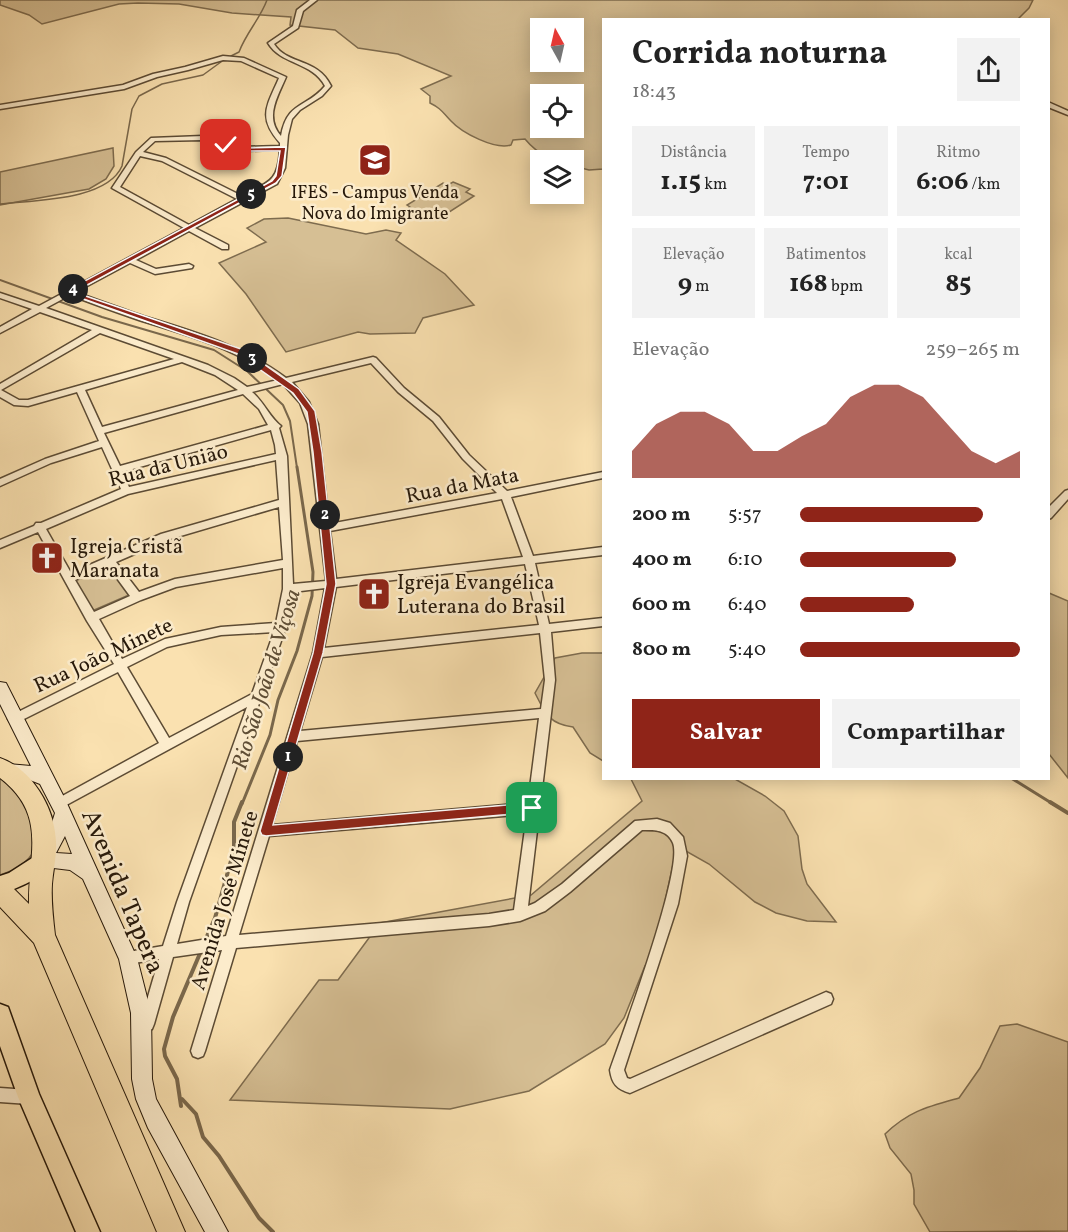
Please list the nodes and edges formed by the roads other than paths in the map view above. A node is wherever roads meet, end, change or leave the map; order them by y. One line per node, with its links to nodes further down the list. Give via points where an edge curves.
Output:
1 (314, 0): 5 (street, via 300,10 296,27 270,43 272,48 321,75 327,83 327,89 293,112 285,126)
2 (1050, 105): 4 (street)
3 (0, 107): 5 (street, via 117,89 217,58 238,58 283,77 268,111 273,131)
4 (1068, 113)
5 (284, 146): 6 (street, via 241,149 209,139 162,138 148,141); 7 (street, via 279,176)
6 (138, 153): 7 (street, via 164,159); 8 (street, via 116,188)
7 (242, 200): 8 (street)
8 (189, 227): 9 (street); 10 (street)
9 (225, 247)
10 (129, 258): 11 (street, via 155,272); 12 (street)
11 (189, 266)
12 (68, 292): 14 (street); 18 (street, Avenida José Minete, via 225,345)
13 (0, 295): 14 (street)
14 (43, 306): 15 (street); 16 (street)
15 (0, 330)
16 (99, 330): 17 (street); 19 (street)
17 (183, 359): 20 (street); 21 (street, via 220,373)
18 (284, 381): 21 (street); 32 (street, via 373,360 436,419 466,457); 36 (street, Avenida José Minete, via 311,411)
19 (0, 388)
20 (80, 388): 22 (street, via 28,403 13,401); 24 (street)
21 (247, 390): 23 (street); 24 (street)
22 (0, 393)
23 (276, 426): 26 (street); 27 (street)
24 (99, 431): 25 (street)
25 (104, 442): 27 (street); 29 (street)
26 (282, 456): 30 (street, Rua da União); 33 (street)
27 (117, 470): 30 (street)
28 (602, 475): 32 (street, Rua da Mata)
29 (0, 483)
30 (126, 491): 35 (street, Rua da União)
31 (1068, 493): 34 (street)
32 (506, 495): 36 (street, Rua da Mata); 39 (street)
33 (284, 502): 40 (street, via 176,533); 41 (street)
34 (1050, 513)
35 (39, 526): 37 (street, Rua da União); 42 (street)
36 (326, 528): 43 (street, Avenida José Minete)
37 (0, 543)
38 (602, 550): 39 (street)
39 (529, 559): 43 (street); 49 (street)
40 (109, 560): 42 (street); 45 (street)
41 (288, 563): 44 (street); 45 (street, via 192,579)
42 (69, 578): 46 (street)
43 (326, 585): 44 (street); 50 (street, Avenida José Minete)
44 (288, 589): 48 (street)
45 (137, 597): 46 (street)
46 (90, 618): 51 (street)
47 (602, 622): 49 (street)
48 (281, 627): 51 (street, Rua João Minete, via 191,636 165,643); 53 (street)
49 (545, 628): 50 (street); 54 (street, via 550,680)
50 (318, 653): 56 (street, Avenida José Minete)
51 (118, 665): 55 (street, Rua João Minete); 57 (street)
52 (0, 688): 55 (street, Avenida Tapera)
53 (255, 697): 57 (street); 70 (street)
54 (547, 713): 56 (street); 60 (street)
55 (14, 719): 59 (street, Avenida Tapera)
56 (294, 736): 62 (street, Avenida José Minete)
57 (167, 746): 61 (street)
58 (3, 770): 59 (street, via 26,771); 63 (highway, via 27,790 45,841)
59 (46, 778): 61 (street, Avenida Tapera)
60 (532, 808): 62 (street); 67 (street)
61 (61, 809): 63 (street, via 50,851); 64 (street, Avenida Tapera)
62 (266, 831): 69 (street, Avenida José Minete)
63 (43, 860): 64 (street, via 73,862); 65 (main road, via 15,880); 68 (highway)
64 (90, 873): 71 (street, Avenida Tapera)
65 (0, 885)
66 (0, 891): 68 (highway)
67 (520, 915): 69 (street); 72 (street, via 540,907 566,888 639,825 666,827 679,841 681,856 672,904 617,1070 618,1078 630,1086)
68 (43, 935): 79 (highway)
69 (231, 942): 70 (street); 75 (street, Avenida José Minete)
70 (166, 952): 71 (street); 74 (street)
71 (128, 958): 74 (street, Avenida Tapera, via 139,997)
72 (826, 999)
73 (0, 1015): 77 (main road)
74 (143, 1039): 80 (street, Avenida Tapera, via 146,1099)
75 (198, 1051)
76 (0, 1095): 77 (street)
77 (29, 1097): 78 (main road)
78 (87, 1232)
79 (171, 1232)
80 (217, 1232)

